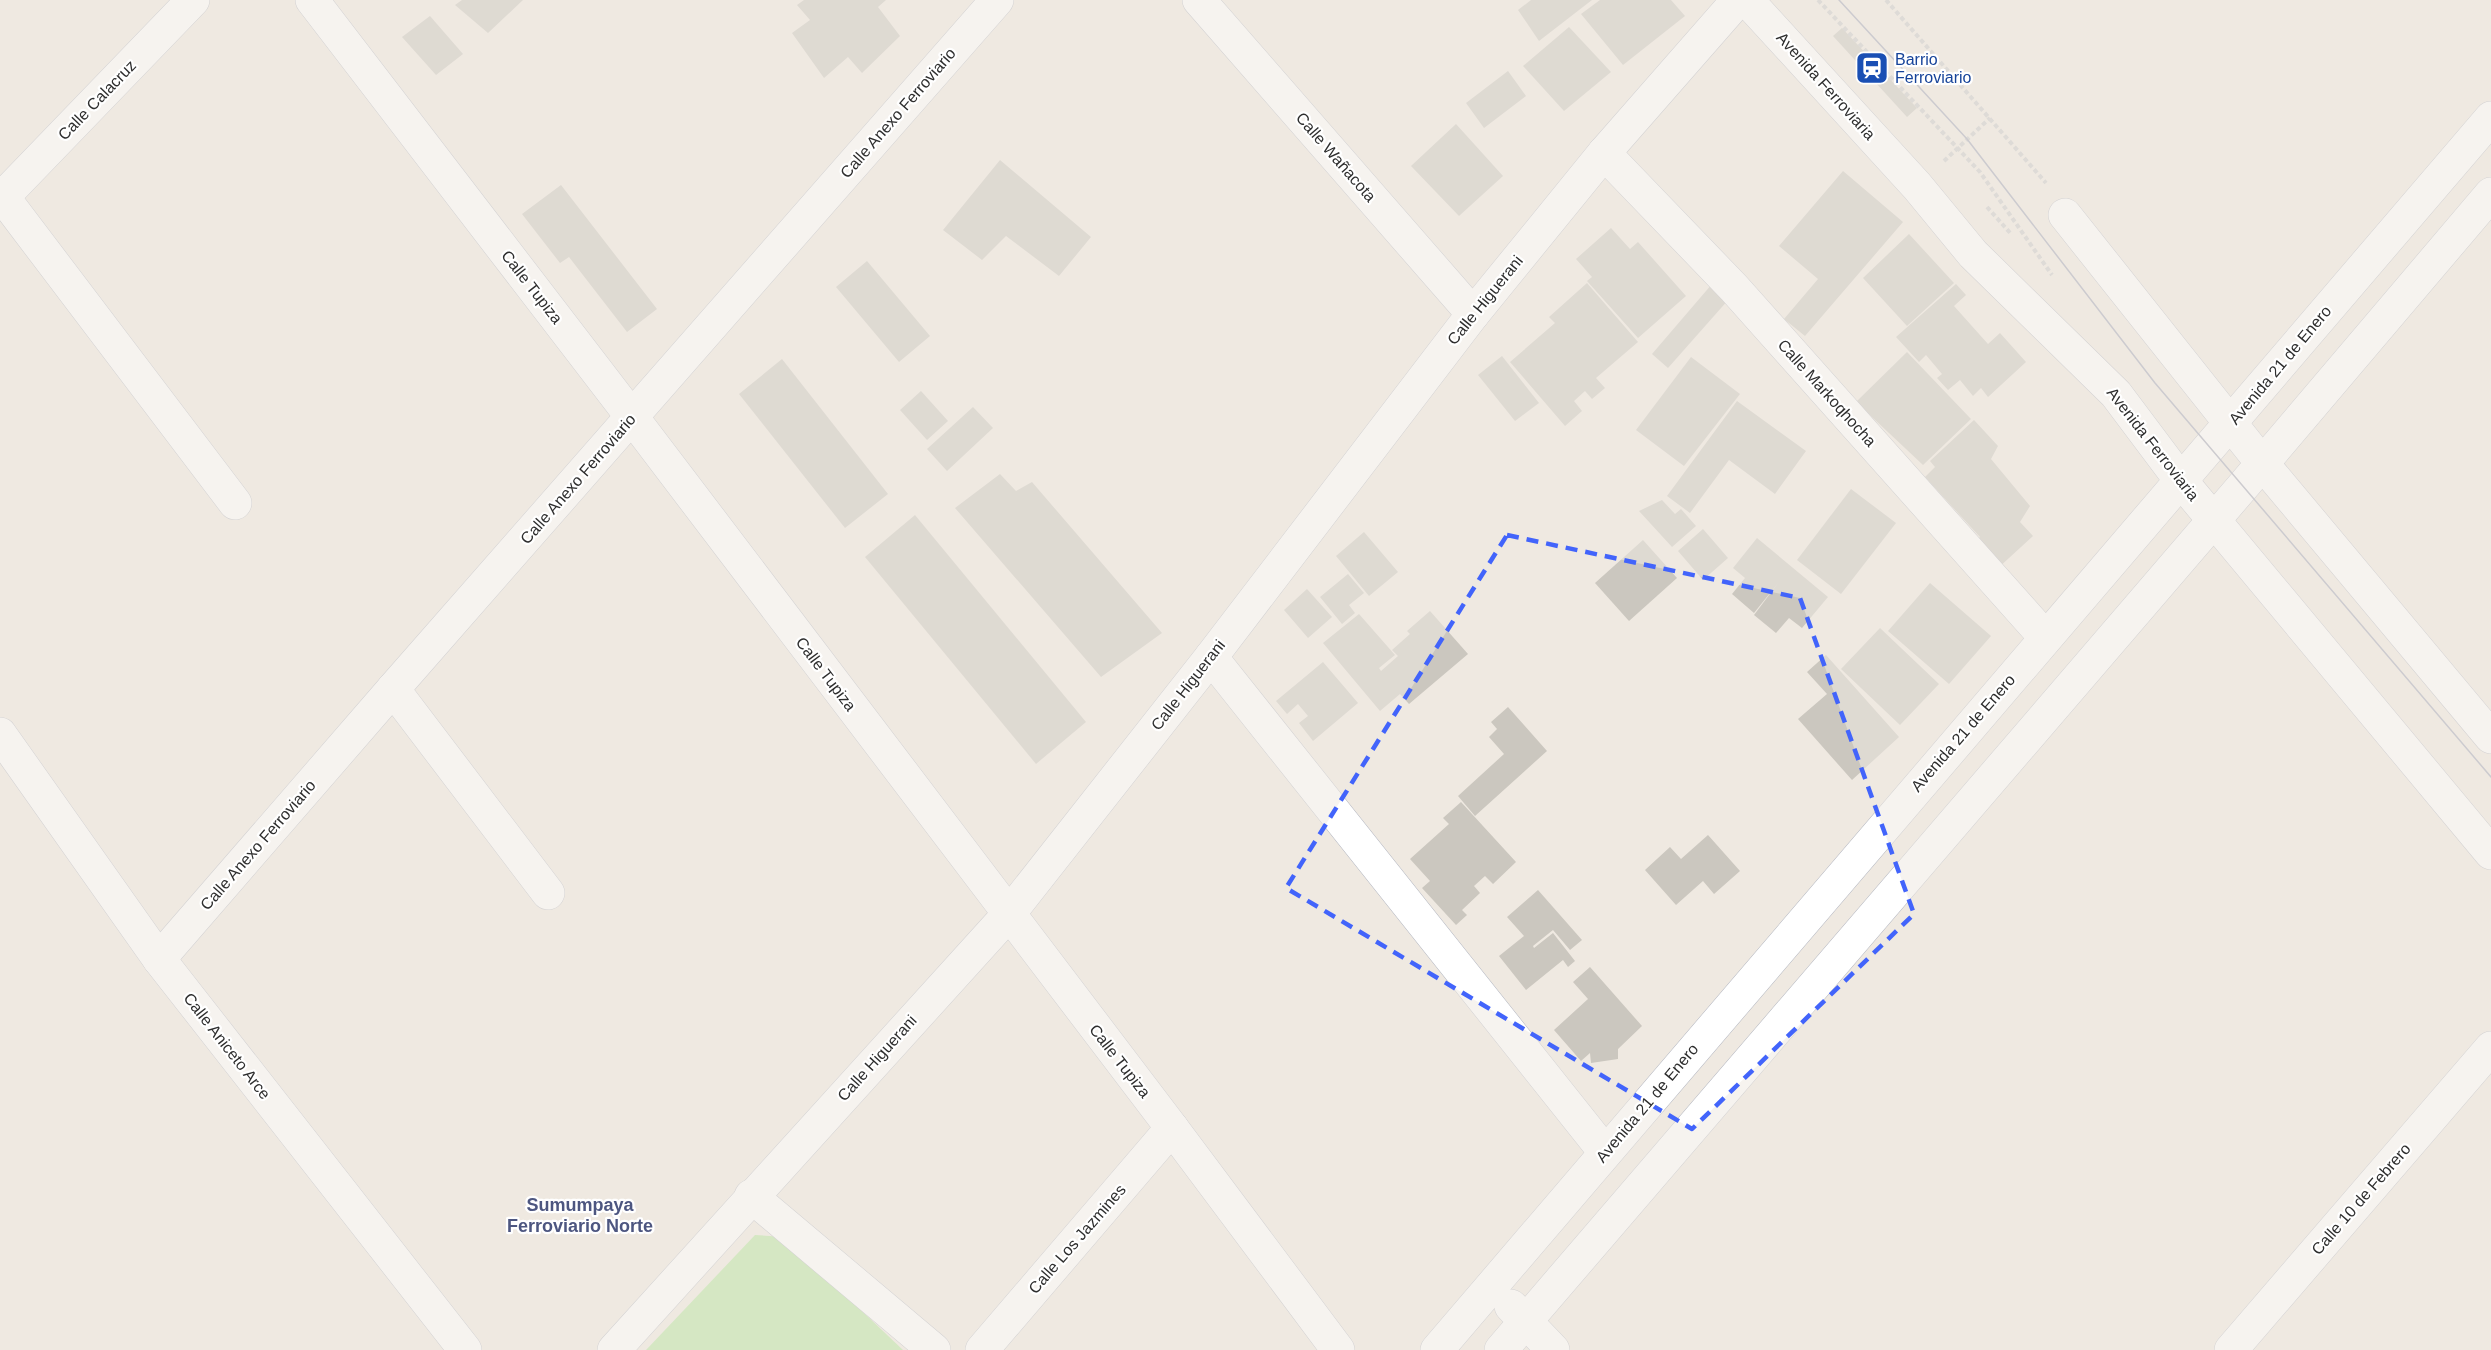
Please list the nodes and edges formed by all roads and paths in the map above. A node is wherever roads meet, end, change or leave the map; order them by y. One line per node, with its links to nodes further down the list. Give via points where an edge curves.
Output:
1 (194, 0): 15 (street, Calle Calacruz)
2 (312, 0): 19 (street, Calle Tupiza)
3 (997, 0): 19 (street, Calle Anexo Ferroviario)
4 (1199, 0): 18 (street, Calle Wañacota)
5 (1738, 0): 12 (street, Calle Higuerani)
6 (1747, 0): 13 (street, Avenida Ferroviaria)
7 (1818, 0): 11 (path)
8 (1886, 0): 9 (path)
9 (1990, 118): 11 (path); 16 (path, via 2045,180)
10 (2491, 118): 20 (street, Avenida 21 de Enero)
11 (1957, 148): 13 (path); 17 (path, via 1980,172)
12 (1604, 153): 18 (street, Calle Higuerani); 25 (street, Calle Markoqhocha, via 1734,288)
13 (1917, 186): 22 (street, Avenida Ferroviaria, via 1973,254 2116,394)
14 (2491, 194): 21 (street)
15 (1, 199): 23 (street)
16 (2065, 215): 20 (street)
17 (2059, 284)
18 (1473, 314): 26 (street, Calle Higuerani)
19 (632, 417): 27 (street, Calle Anexo Ferroviario); 32 (street, Calle Tupiza)
20 (2230, 423): 21 (street); 22 (street, Avenida 21 de Enero)
21 (2262, 463): 24 (street); 29 (street)
22 (2182, 482): 24 (street, Avenida Ferroviaria); 25 (street, Avenida 21 de Enero)
23 (235, 503)
24 (2213, 520): 30 (street, Avenida Ferroviaria); 39 (street)
25 (2045, 637): 36 (street, Avenida 21 de Enero)
26 (1210, 657): 32 (street, Calle Higuerani); 36 (street)
27 (393, 689): 31 (street); 33 (street, Calle Anexo Ferroviario)
28 (0, 734): 33 (street, Calle Aniceto Arce)
29 (2491, 737)
30 (2491, 853)
31 (548, 893)
32 (1008, 915): 35 (street, Calle Tupiza); 37 (street, Calle Higuerani)
33 (159, 959): 40 (street, Calle Aniceto Arce)
34 (2491, 1048): 48 (street, Calle 10 de Febrero)
35 (1172, 1128): 43 (street, Calle Los Jazmines); 44 (street, Calle Tupiza)
36 (1605, 1152): 38 (street, Avenida 21 de Enero)
37 (752, 1196): 41 (street, Calle Higuerani); 42 (street)
38 (1492, 1288): 39 (street); 45 (street, Avenida 21 de Enero)
39 (1526, 1320): 46 (street); 47 (street)
40 (465, 1350)
41 (614, 1350)
42 (934, 1350)
43 (982, 1350)
44 (1338, 1350)
45 (1437, 1350)
46 (1501, 1350)
47 (1553, 1350)
48 (2231, 1350)

